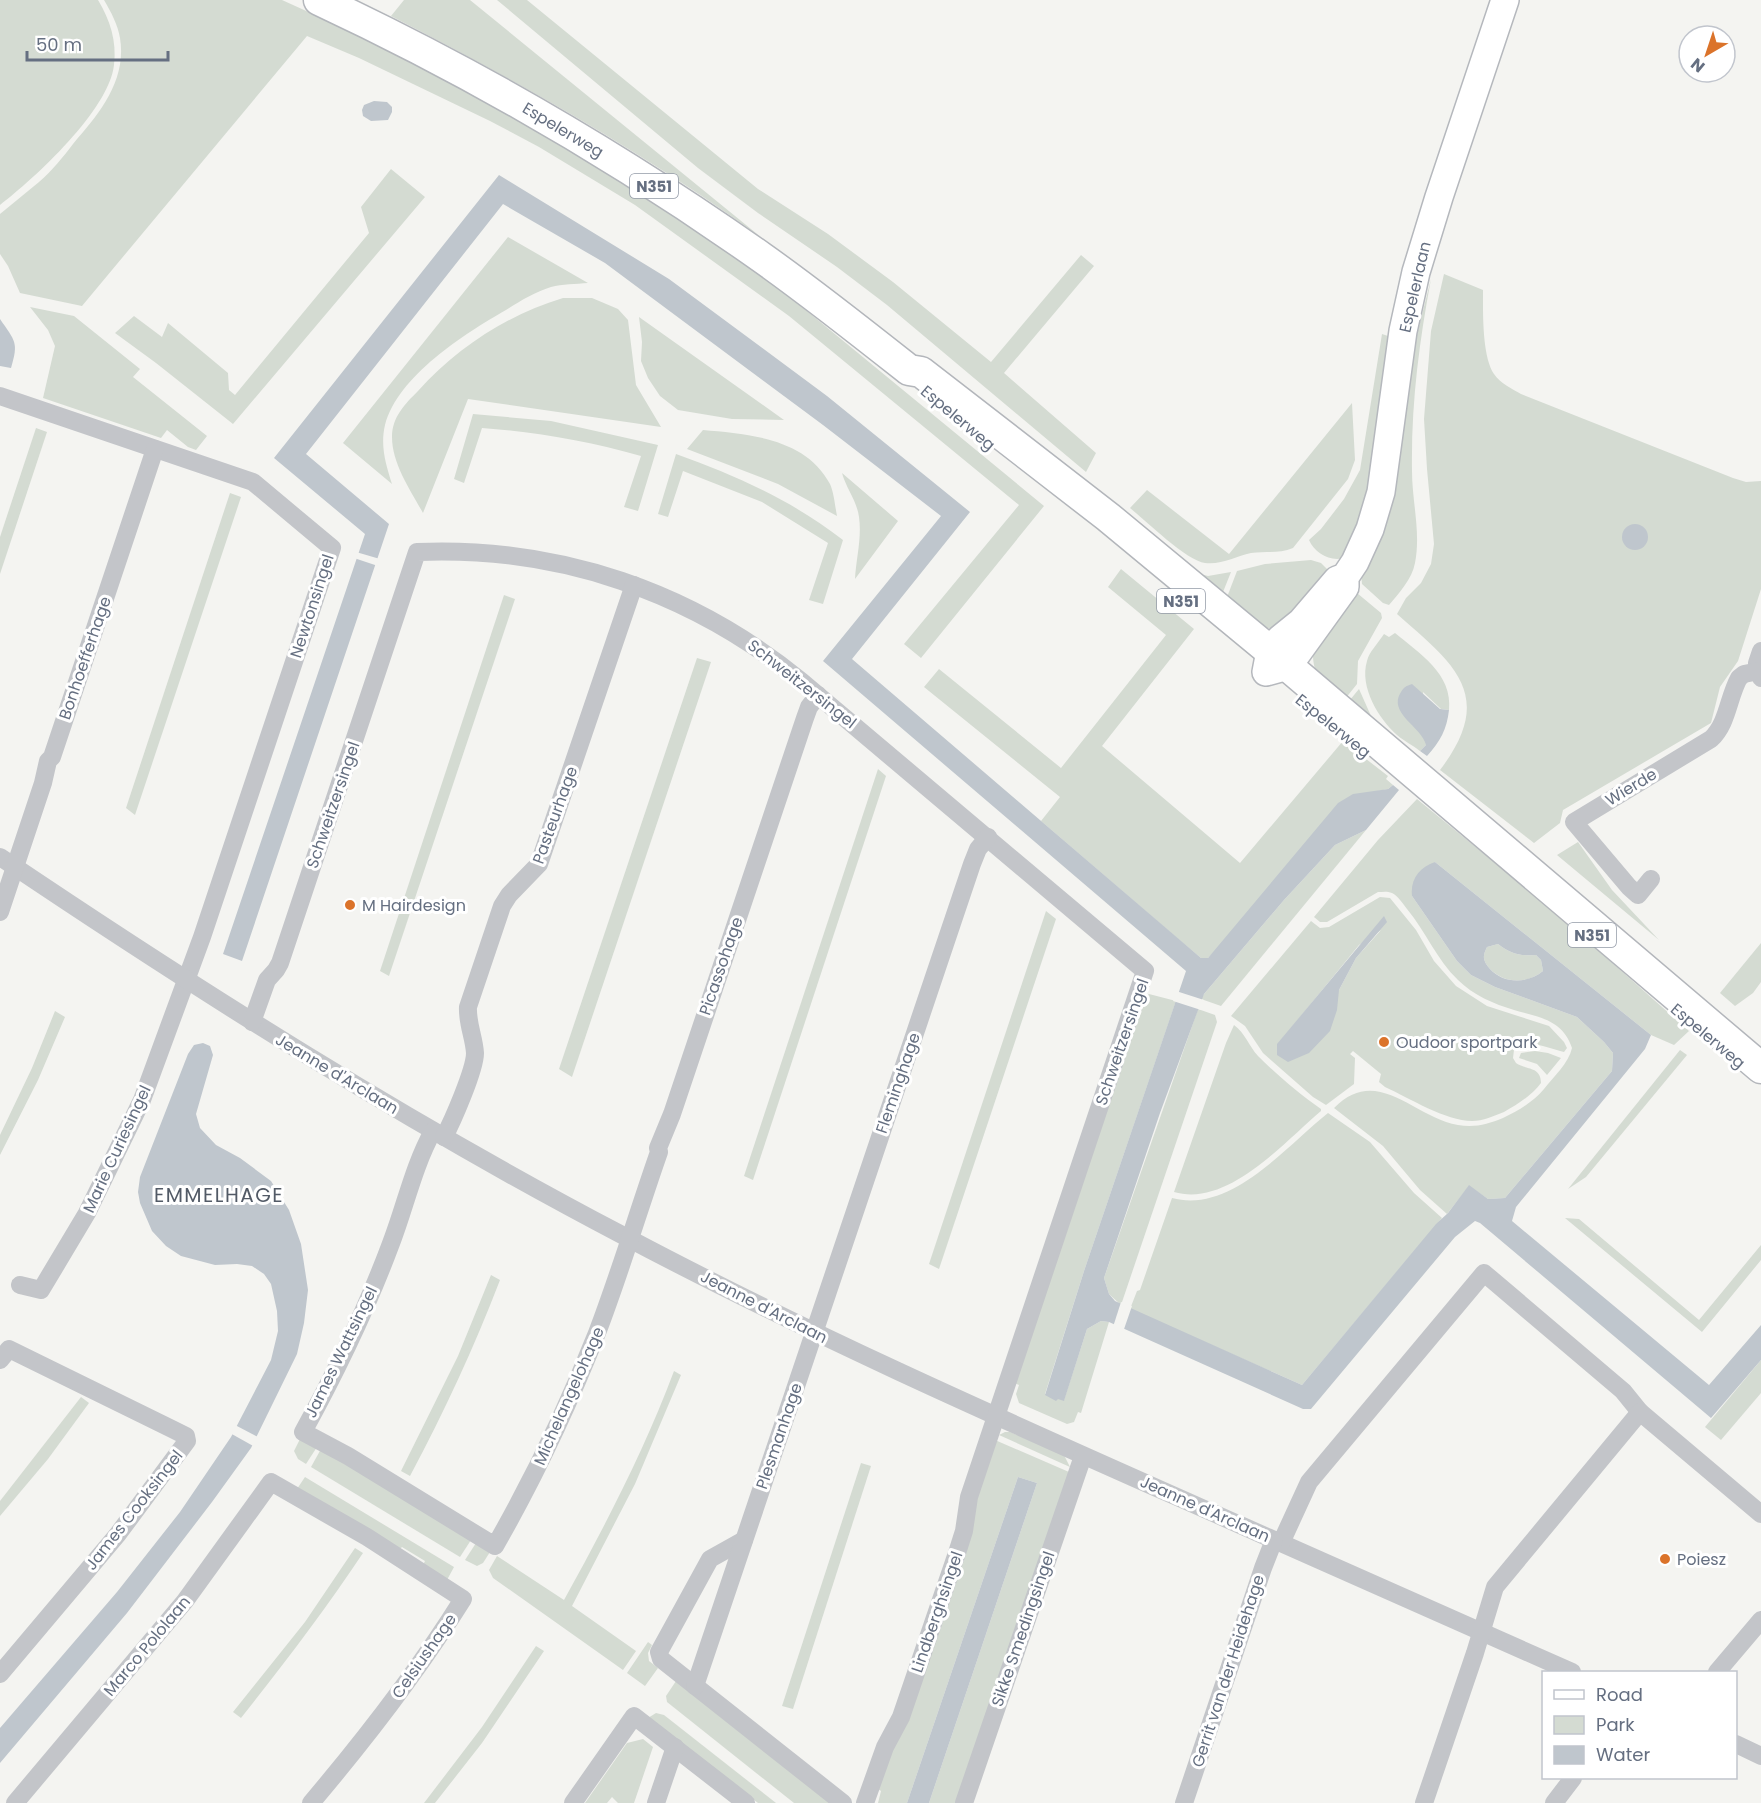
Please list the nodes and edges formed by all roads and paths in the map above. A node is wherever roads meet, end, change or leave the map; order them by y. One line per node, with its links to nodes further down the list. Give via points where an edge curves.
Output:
1 (319, 0): 7 (main road, Espelerweg / N351, via 490,88 620,164 762,258 909,370 913,380)
2 (1505, 0): 7 (main road, Espelerlaan, via 1416,272 1403,331 1385,469 1370,530 1345,577 1345,586)
3 (0, 396): 4 (street, Newtonsingel)
4 (155, 449): 12 (street, Bonhoefferhage, via 43,783); 15 (street, Newtonsingel, via 253,482 332,548)
5 (634, 585): 9 (street, Schweitzersingel, via 726,627 761,649); 16 (street, Schweitzersingel, via 529,558 417,552 280,963 267,980); 19 (street, Pasteurhage, via 539,864 502,906 468,1007 474,1059 454,1117)
6 (1761, 651): 8 (street, via 1757,663)
7 (1275, 663): 10 (main road, Espelerweg / N351)
8 (1760, 674): 13 (street, Wierde, via 1739,678 1723,723 1711,739 1574,822 1638,895)
9 (818, 695): 11 (street, Schweitzersingel); 20 (street, Picassohage, via 805,718)
10 (1423, 790): 17 (main road, Espelerweg / N351); 18 (main road, Espelerweg / N351)
11 (988, 837): 22 (street, Fleminghage, via 972,864); 25 (street, Schweitzersingel, via 1145,970)
12 (7, 862): 14 (street, Bonhoefferhage); 15 (street, Jeanne d'Arclaan)
13 (1651, 879)
14 (0, 912)
15 (186, 981): 16 (street, Jeanne d'Arclaan); 21 (street, Marie Curiesingel, via 129,1130 76,1233 41,1290)
16 (252, 1023): 19 (street, Jeanne d'Arclaan)
17 (1761, 1068)
18 (1761, 1080)
19 (439, 1134): 20 (street, Jeanne d'Arclaan); 31 (street, James Wattsingel, via 423,1149 365,1307 303,1432)
20 (630, 1239): 22 (street, Jeanne d'Arclaan); 31 (street, Michelangelohage, via 571,1396)
21 (20, 1285)
22 (814, 1333): 25 (street, Jeanne d'Arclaan); 29 (street, Plesmanhage)
23 (7, 1355): 36 (street, James Cooksingel, via 172,1428 186,1436 187,1441 118,1534)
24 (1640, 1412): 28 (street); 30 (street, Gerrit van der Heidehage, via 1623,1391 1484,1273 1309,1482); 33 (street, via 1496,1585)
25 (996, 1417): 26 (street, Jeanne d'Arclaan); 48 (street, Lindberghsingel, via 969,1497 963,1533 900,1721 885,1747)
26 (1083, 1456): 30 (street, Jeanne d'Arclaan); 49 (street, Sikke Smedingsingel)
27 (271, 1482): 42 (street, Marco Pololaan, via 185,1601); 43 (street, Celsiushage, via 463,1599 412,1675)
28 (1761, 1514)
29 (744, 1540): 37 (street, Plesmanhage); 37 (street, via 710,1559 659,1652 661,1659)
30 (1278, 1542): 33 (street, Jeanne d'Arclaan); 50 (street, Gerrit van der Heidehage, via 1263,1568)
31 (495, 1546)
32 (1761, 1620): 35 (street)
33 (1481, 1632): 34 (street, Jeanne d'Arclaan); 51 (street)
34 (1570, 1671)
35 (1718, 1671)
36 (0, 1674)
37 (695, 1686): 47 (street)
38 (1737, 1744): 40 (street)
39 (675, 1747): 44 (street, via 633,1716); 45 (street); 46 (street)
40 (1761, 1756)
41 (1572, 1779): 52 (street)
42 (15, 1803)
43 (311, 1803)
44 (573, 1803)
45 (656, 1803)
46 (746, 1803)
47 (843, 1803)
48 (865, 1803)
49 (964, 1803)
50 (1184, 1803)
51 (1424, 1803)
52 (1554, 1803)

